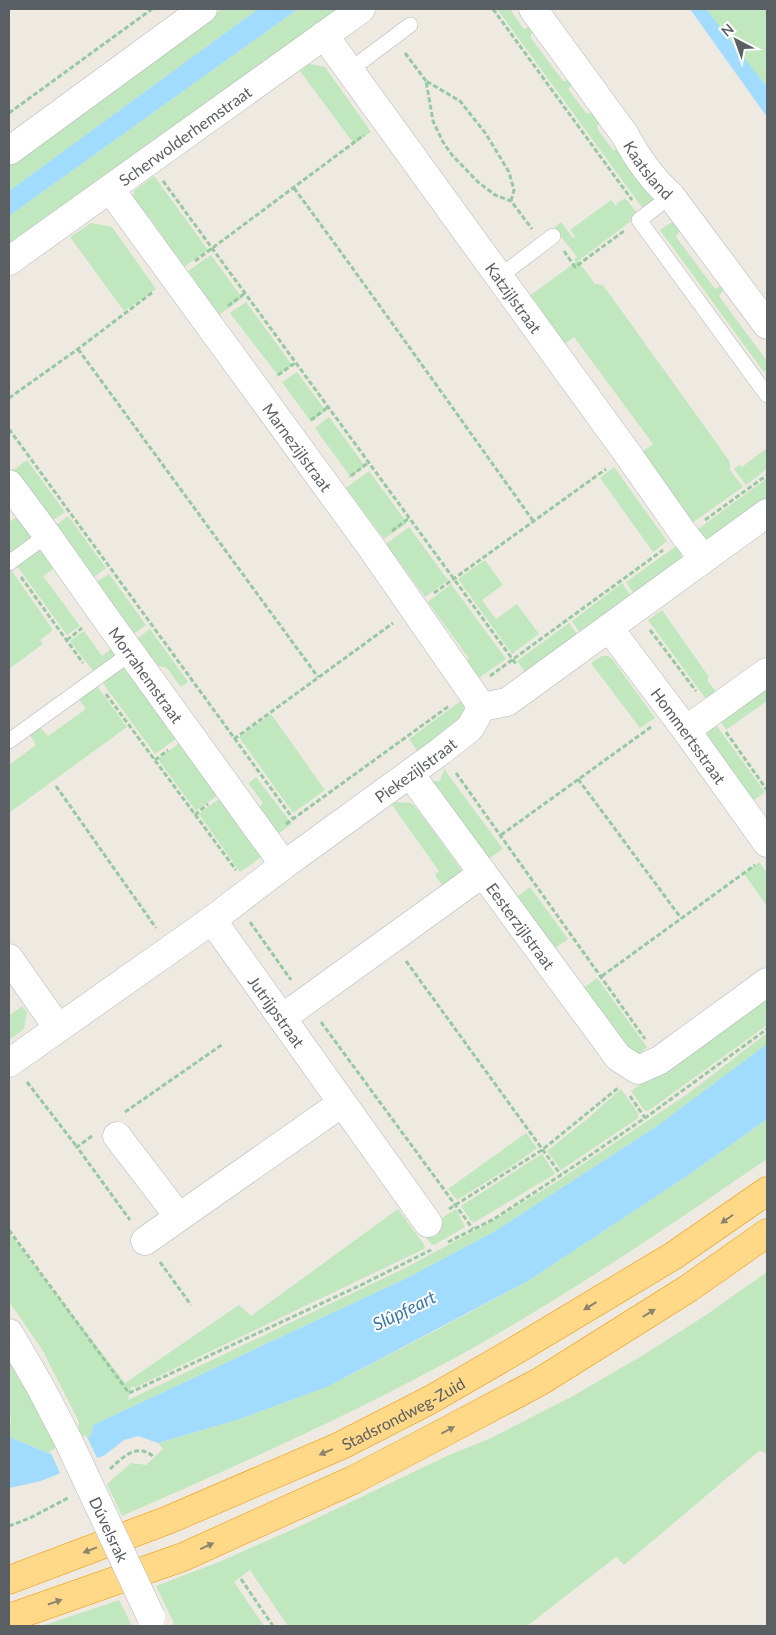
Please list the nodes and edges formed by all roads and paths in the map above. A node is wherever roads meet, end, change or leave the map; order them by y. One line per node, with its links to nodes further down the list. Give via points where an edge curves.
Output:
1 (152, 9): 11 (path)
2 (203, 9): 13 (street)
3 (361, 9): 7 (street, Scherwolderhemstraat)
4 (493, 9): 19 (path)
5 (534, 9): 17 (street, Kaatsland, via 647,168)
6 (410, 25): 8 (lane)
7 (324, 35): 9 (street, Katzijlstraat); 14 (street, Scherwolderhemstraat)
8 (394, 38): 9 (lane); 10 (path)
9 (350, 70): 12 (street, Katzijlstraat)
10 (426, 81): 18 (path, via 434,121 452,155 478,182 495,195); 18 (path, via 460,101 486,134 509,172 514,190)
11 (9, 113)
12 (385, 119): 15 (path); 24 (street, Katzijlstraat)
13 (9, 151)
14 (148, 161): 16 (street, Scherwolderhemstraat); 21 (path)
15 (294, 188): 21 (path); 34 (path)
16 (110, 189): 22 (street, Scherwolderhemstraat); 23 (street, Marnezijlstraat)
17 (671, 196): 19 (lane); 25 (street, Kaatsland)
18 (511, 201): 20 (path)
19 (641, 218): 20 (path, via 575,267); 27 (lane)
20 (548, 240): 24 (lane)
21 (212, 248): 23 (path); 39 (path)
22 (9, 262)
23 (174, 276): 26 (path); 40 (street, Marnezijlstraat)
24 (499, 277): 30 (street, Katzijlstraat)
25 (767, 325)
26 (78, 349): 28 (path); 45 (path)
27 (767, 395)
28 (9, 398)
29 (9, 429): 50 (path)
30 (627, 453): 34 (path); 35 (street, Katzijlstraat)
31 (767, 476): 35 (path)
32 (9, 484): 36 (street, Morrahemstraat)
33 (767, 513): 37 (street)
34 (534, 522): 39 (path)
35 (684, 534): 37 (street, Katzijlstraat); 43 (path)
36 (47, 535): 38 (lane); 42 (street, Morrahemstraat)
37 (703, 558): 41 (street)
38 (9, 562): 46 (path)
39 (454, 578): 43 (path)
40 (414, 608): 45 (path); 48 (street, Marnezijlstraat)
41 (609, 628): 47 (street); 49 (street, Hommertsstraat)
42 (131, 653): 46 (lane); 58 (street, Morrahemstraat)
43 (513, 659): 47 (path); 48 (path)
44 (767, 672): 49 (street)
45 (318, 677): 50 (path)
46 (95, 679): 51 (lane); 63 (path)
47 (531, 685): 48 (street, via 507,702)
48 (476, 698): 52 (street, Piekezijlstraat, via 470,728); 56 (path)
49 (679, 721): 54 (path); 60 (street, Hommertsstraat)
50 (234, 739): 56 (path)
51 (9, 742)
52 (441, 751): 53 (street, Piekezijlstraat); 57 (path)
53 (410, 774): 59 (street, Piekezijlstraat); 62 (street, Eesterzijlstraat)
54 (578, 779): 57 (path); 64 (path)
55 (56, 786): 67 (path)
56 (293, 819): 58 (path); 59 (path)
57 (501, 835): 69 (path)
58 (265, 839): 61 (street, Morrahemstraat)
59 (312, 845): 61 (street, Piekezijlstraat)
60 (763, 853): 64 (path)
61 (284, 865): 63 (street, Piekezijlstraat)
62 (483, 873): 66 (street); 76 (street, Eesterzijlstraat, via 618,1057)
63 (243, 896): 65 (street, Piekezijlstraat); 71 (path)
64 (681, 918): 69 (path)
65 (212, 920): 67 (street, Piekezijlstraat); 72 (street, Jutrijpstraat)
66 (390, 940): 71 (street); 80 (path)
67 (171, 949): 73 (street, Piekezijlstraat)
68 (9, 958): 73 (street)
69 (602, 976): 76 (path)
70 (767, 982): 76 (street)
71 (306, 1001): 72 (street); 83 (path)
72 (282, 1018): 77 (street, Jutrijpstraat)
73 (58, 1028): 75 (street, Piekezijlstraat)
74 (767, 1029): 81 (path)
75 (10, 1062): 79 (path)
76 (640, 1071): 80 (path)
77 (342, 1103): 84 (street); 88 (street, Jutrijpstraat)
78 (117, 1136): 84 (street)
79 (77, 1147)
80 (542, 1150): 81 (path); 83 (path)
81 (561, 1175): 85 (path)
82 (767, 1191): 92 (highway, Stadsrondweg-Zuid, one-way to 92, via 673,1256 518,1350 340,1446 168,1520)
83 (456, 1204): 85 (path); 88 (path)
84 (179, 1217): 89 (street)
85 (473, 1229): 88 (path)
86 (9, 1230): 88 (path, via 129,1393 361,1284)
87 (767, 1233): 93 (highway, one-way to 87, via 183,1557 353,1480 541,1381 689,1288)
88 (435, 1238)
89 (145, 1241)
90 (9, 1333): 94 (street, Dúvelsrak, bridge, via 69,1442)
91 (241, 1579): 95 (path)
92 (9, 1580)
93 (9, 1618)
94 (153, 1622)
95 (273, 1626)

